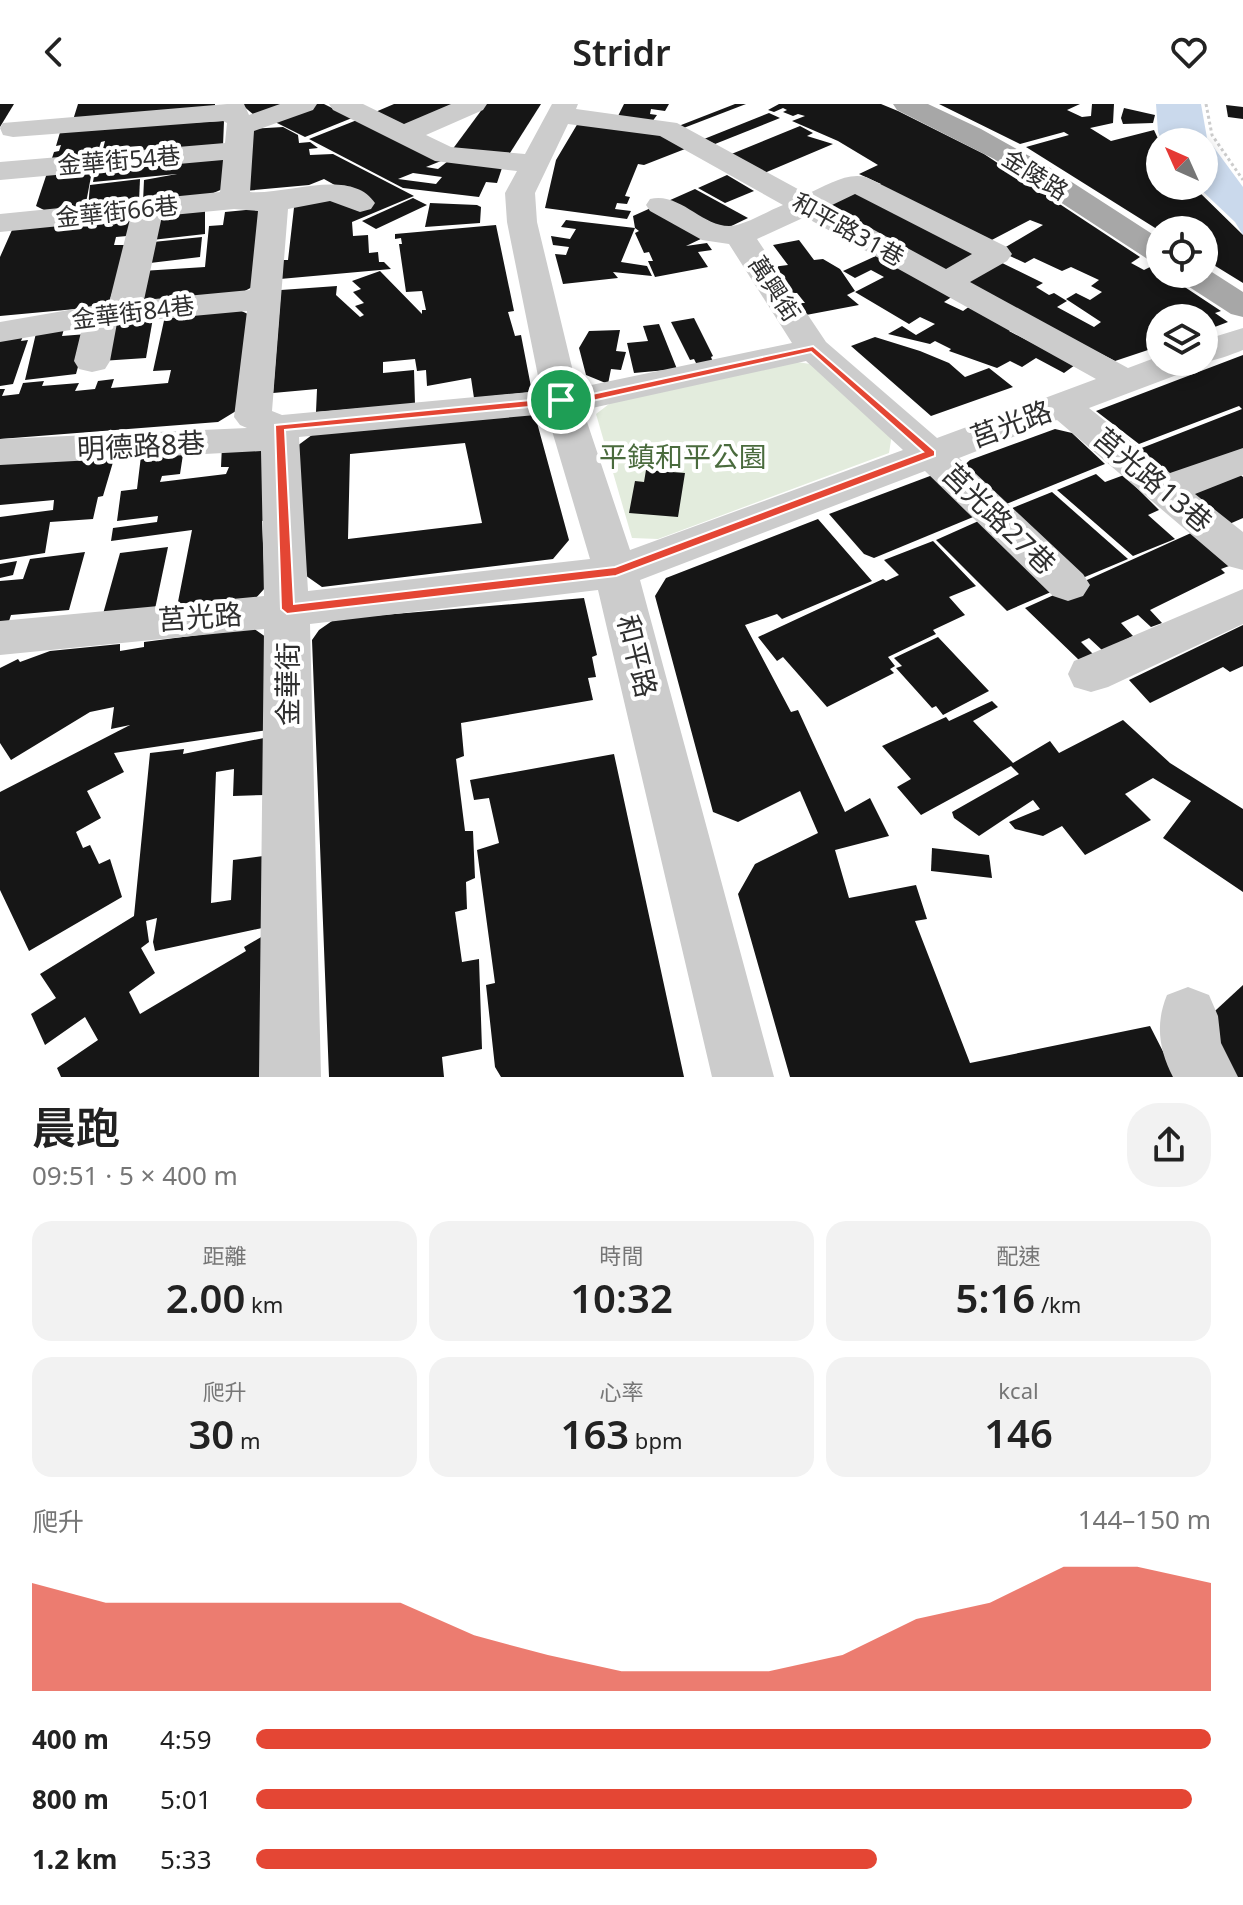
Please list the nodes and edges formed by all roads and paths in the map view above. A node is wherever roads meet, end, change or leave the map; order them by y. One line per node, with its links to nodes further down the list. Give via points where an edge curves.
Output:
1 (28, 104): 10 (street)
2 (304, 104): 9 (street, via 256,123)
3 (342, 104): 11 (street)
4 (474, 104): 11 (street)
5 (906, 104): 25 (main road, 金陵路, via 991,147)
6 (1206, 104): 16 (path, via 1212,135)
7 (561, 110): 13 (street, 和平路); 21 (street, 和平路31巷, via 667,129)
8 (54, 115): 9 (street, via 223,113); 10 (street); 14 (street)
9 (237, 124): 14 (street, 金華街54巷); 17 (street)
10 (13, 129): 12 (street)
11 (403, 135): 13 (street, via 445,155)
12 (0, 154)
13 (534, 164): 38 (street, 和平路, via 520,193 522,222)
14 (30, 169): 15 (street, 金華街54巷); 23 (street)
15 (0, 171)
16 (1243, 180)
17 (234, 200): 18 (street); 22 (street, 金華街66巷)
18 (272, 203): 19 (street, via 333,191); 28 (street)
19 (360, 203)
20 (661, 205): 24 (street, via 713,233)
21 (803, 205): 24 (street, 萬興街); 26 (street, 和平路31巷); 26 (street, 萬興街, via 856,183 996,254)
22 (148, 209): 23 (street, 金華街66巷); 30 (street)
23 (0, 223)
24 (739, 236): 34 (street, 萬興街)
25 (1146, 244)
26 (945, 283): 37 (street, 和平路31巷)
27 (1214, 288): 29 (main road)
28 (266, 299): 30 (street, 金華街84巷); 40 (street, via 253,417)
29 (1243, 307)
30 (113, 313): 31 (street, 金華街84巷); 35 (street)
31 (0, 332)
32 (1243, 338): 33 (street)
33 (1218, 347)
34 (813, 349): 38 (street, 明德路8巷, via 592,398); 42 (street, 萬興街)
35 (92, 361)
36 (1146, 374): 37 (street, 莒光路)
37 (1126, 381): 39 (street, 莒光路)
38 (561, 400): 40 (street, 明德路8巷); 46 (street, 和平路)
39 (1062, 405): 42 (street, 莒光路); 44 (street, 莒光路13巷)
40 (279, 427): 41 (street, 明德路8巷, via 253,441); 49 (street, 金華街)
41 (0, 452)
42 (931, 454): 46 (street, 莒光路); 47 (street, 莒光路27巷)
43 (1243, 461): 44 (street)
44 (1165, 490): 45 (street, 莒光路13巷)
45 (1243, 555)
46 (616, 572): 49 (street, 莒光路); 54 (street, 和平路)
47 (1068, 585)
48 (1243, 605): 51 (street)
49 (287, 609): 50 (street, 莒光路); 53 (street, 金華街)
50 (0, 638)
51 (1091, 674)
52 (1188, 1016): 55 (street, via 1192,1051)
53 (290, 1077)
54 (743, 1077)
55 (1207, 1077)

